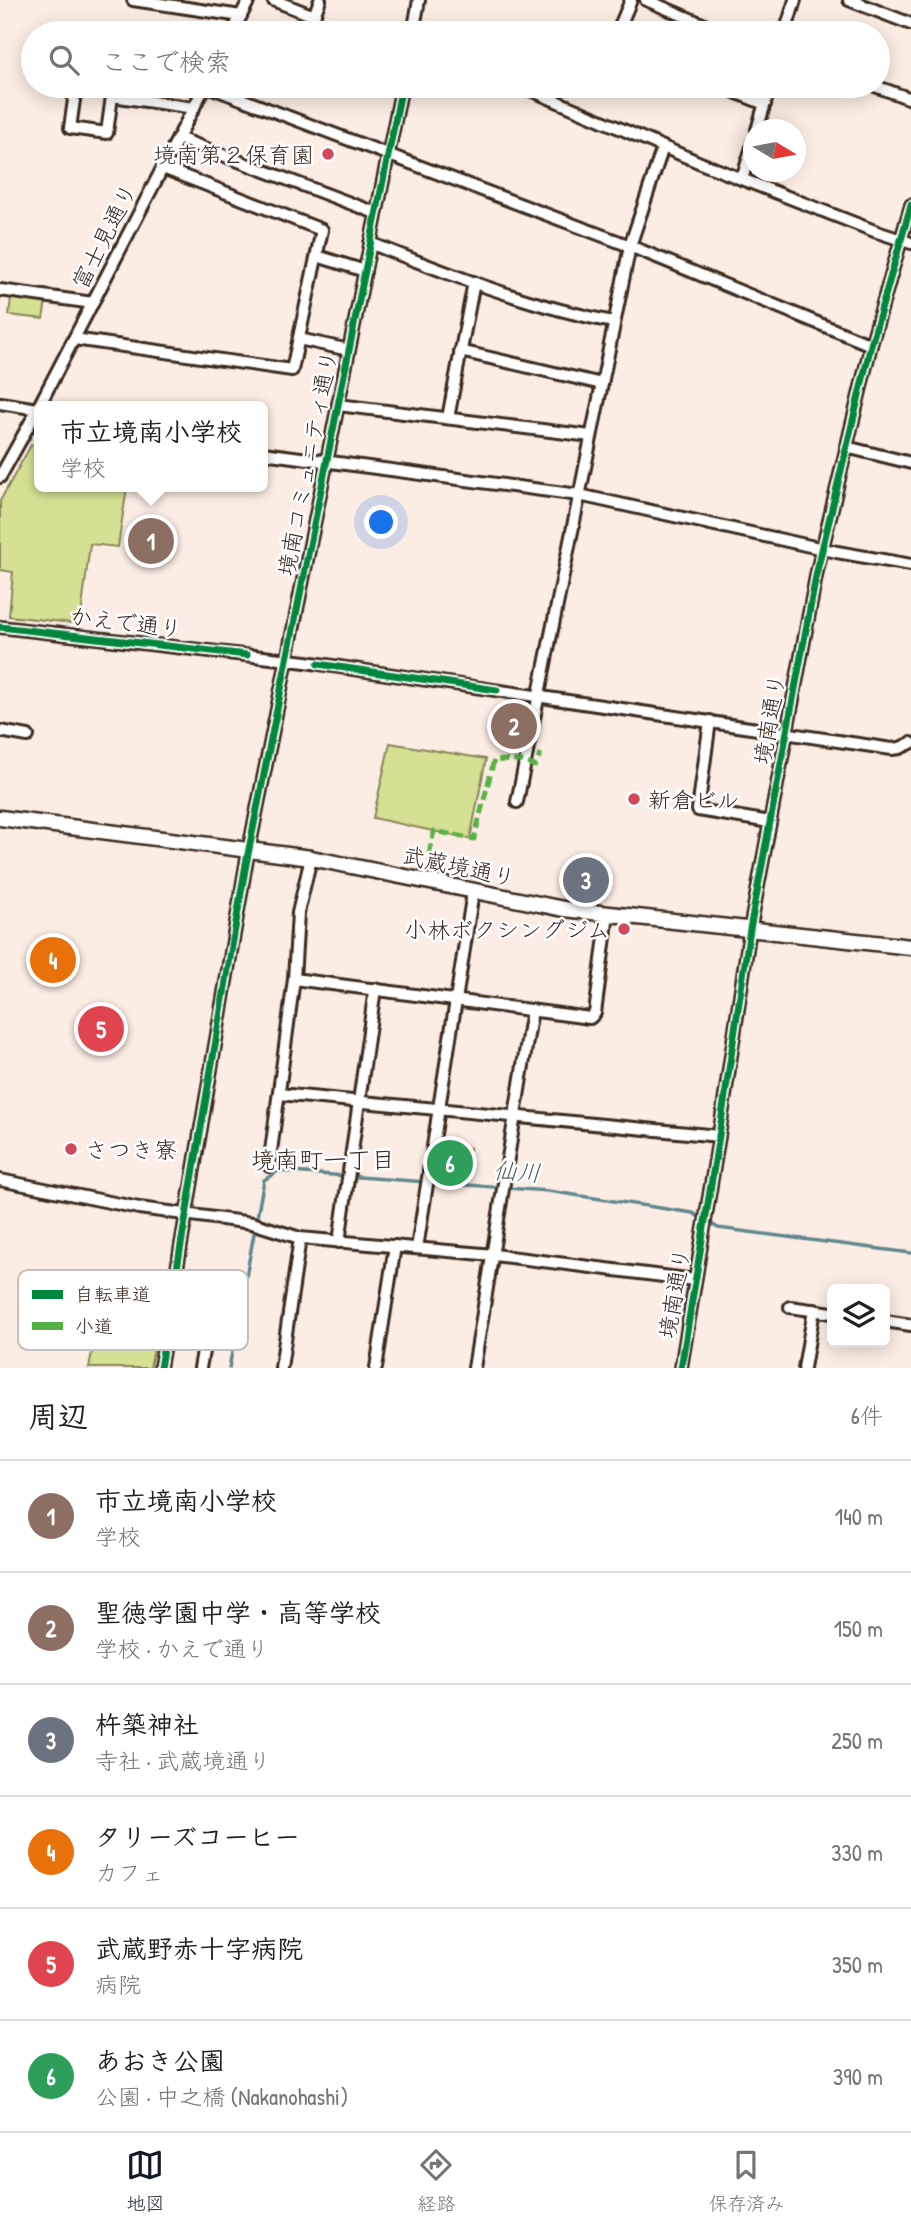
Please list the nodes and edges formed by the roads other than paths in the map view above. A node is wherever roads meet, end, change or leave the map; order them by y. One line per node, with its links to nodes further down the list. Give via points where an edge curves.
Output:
1 (133, 0): 10 (street)
2 (250, 0): 10 (street)
3 (273, 0): 4 (street, via 314,16)
4 (320, 0)
5 (419, 0): 12 (street)
6 (631, 0): 13 (street)
7 (646, 0): 14 (street)
8 (795, 0): 15 (street)
9 (849, 0): 16 (street)
10 (242, 16): 11 (street)
11 (239, 21)
12 (415, 21)
13 (622, 21)
14 (696, 21)
15 (789, 21)
16 (911, 24)
17 (890, 91): 27 (street)
18 (74, 98): 19 (street, via 70,128 107,133)
19 (112, 98)
20 (146, 98): 29 (street)
21 (199, 98): 29 (street, 富士見通り)
22 (238, 98): 33 (street)
23 (400, 98): 33 (street, 境南コミュニティ通り)
24 (549, 98): 32 (street)
25 (750, 98): 28 (street)
26 (767, 98): 28 (street)
27 (911, 99)
28 (765, 104): 30 (street)
29 (194, 108): 31 (street, 富士見通り)
30 (760, 119)
31 (178, 138): 34 (street, 富士見通り); 38 (street)
32 (663, 147): 36 (street); 41 (street)
33 (388, 155): 38 (street, 境南コミュニティ通り); 41 (street)
34 (163, 168): 42 (street, via 322,230); 46 (street, 富士見通り)
35 (743, 176): 36 (street)
36 (742, 179): 39 (street)
37 (911, 205): 39 (street, 境南通り)
38 (376, 213): 40 (street, 境南コミュニティ通り)
39 (906, 241): 50 (street, 境南通り)
40 (370, 243): 43 (street, 境南コミュニティ通り); 44 (street)
41 (630, 246): 47 (street); 50 (street)
42 (317, 256): 43 (street); 49 (street)
43 (365, 271): 51 (street, 境南コミュニティ通り)
44 (474, 282): 47 (street); 52 (street)
45 (0, 290): 46 (street)
46 (93, 303): 48 (street, 富士見通り)
47 (614, 322): 53 (street)
48 (74, 339): 49 (street, via 292,370); 54 (street, 富士見通り)
49 (299, 339): 51 (street)
50 (871, 345): 61 (street, 境南通り)
51 (349, 350): 56 (street, 境南コミュニティ通り)
52 (460, 351): 53 (street); 58 (street)
53 (602, 384): 60 (street)
54 (42, 401)
55 (0, 403): 57 (street)
56 (338, 404): 58 (street); 63 (street, 境南コミュニティ通り)
57 (34, 406)
58 (448, 418): 60 (street)
59 (33, 429): 65 (street, 富士見通り)
60 (591, 436): 66 (street)
61 (846, 447): 64 (street); 67 (street, 境南通り)
62 (268, 454): 63 (street)
63 (327, 462): 66 (street); 70 (street, 境南コミュニティ通り)
64 (911, 463)
65 (0, 477)
66 (579, 495): 67 (street); 71 (street)
67 (822, 547): 68 (street); 74 (street, 境南通り)
68 (911, 565)
69 (0, 627): 70 (street, かえで通り)
70 (287, 660): 71 (street, かえで通り); 82 (street, 境南コミュニティ通り)
71 (540, 696): 72 (street, かえで通り); 79 (street)
72 (710, 721): 74 (street, かえで通り); 81 (street, via 698,810)
73 (0, 732): 75 (street)
74 (786, 732): 77 (street, かえで通り); 81 (street, 境南通り)
75 (28, 736)
76 (911, 743): 77 (street, かえで通り)
77 (892, 749): 78 (street)
78 (911, 752)
79 (517, 802)
80 (0, 818): 82 (main road, 武蔵境通り)
81 (770, 822): 86 (street, 境南通り)
82 (249, 849): 83 (main road, 武蔵境通り); 99 (street, 境南コミュニティ通り)
83 (311, 858): 84 (main road, 武蔵境通り); 88 (street, via 298,913)
84 (473, 892): 85 (main road, 武蔵境通り); 90 (street)
85 (608, 914): 86 (main road, 武蔵境通り); 91 (street, via 595,1013 590,1018)
86 (750, 929): 87 (main road, 武蔵境通り); 96 (street, 境南通り)
87 (911, 947)
88 (294, 979): 89 (street); 92 (street)
89 (375, 989): 90 (street); 93 (street)
90 (456, 1000): 91 (street); 94 (street)
91 (532, 1010): 95 (street)
92 (279, 1094): 93 (street); 97 (street)
93 (359, 1101): 94 (street); 101 (street)
94 (439, 1109): 95 (street); 103 (street)
95 (516, 1116): 96 (street); 104 (street)
96 (719, 1136): 106 (street, 境南通り)
97 (269, 1166)
98 (1, 1183): 99 (street)
99 (187, 1214): 100 (street, via 252,1223); 105 (street, 境南コミュニティ通り)
100 (300, 1238): 101 (street); 116 (street)
101 (340, 1242): 102 (street)
102 (395, 1246): 103 (street); 117 (street)
103 (417, 1248): 104 (street)
104 (494, 1255): 106 (street); 118 (street)
105 (177, 1270)
106 (695, 1280): 119 (street, 境南通り)
107 (790, 1307): 108 (street)
108 (814, 1310): 109 (street); 120 (street)
109 (827, 1312)
110 (890, 1322): 111 (street)
111 (911, 1325)
112 (162, 1350): 114 (street, 境南コミュニティ通り)
113 (203, 1350): 115 (street)
114 (159, 1368)
115 (200, 1368)
116 (281, 1368)
117 (376, 1368)
118 (474, 1368)
119 (681, 1368)
120 (804, 1368)

